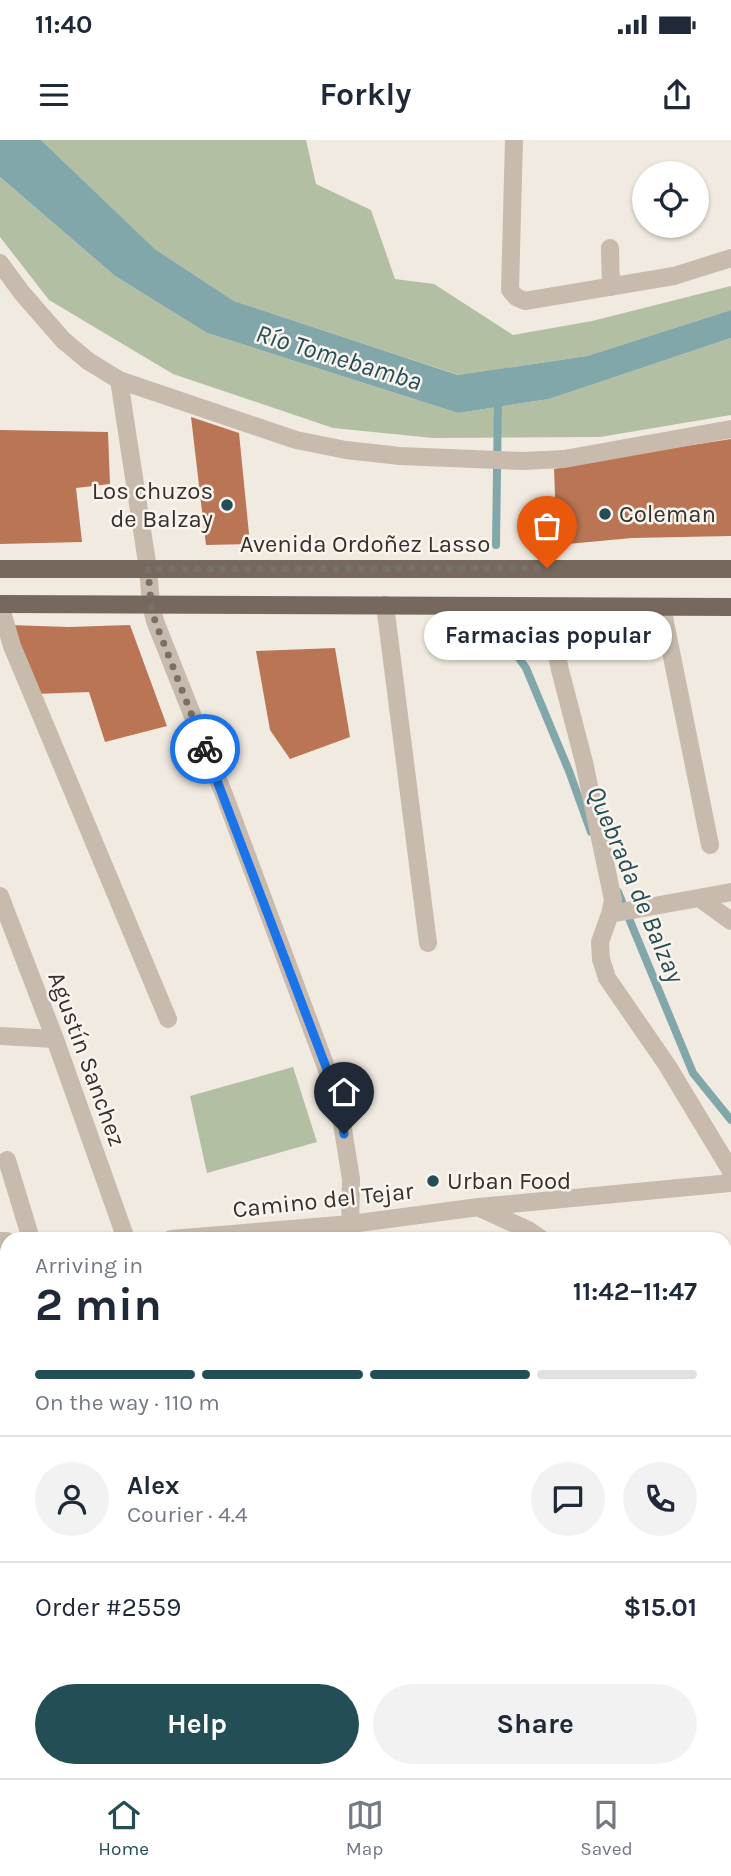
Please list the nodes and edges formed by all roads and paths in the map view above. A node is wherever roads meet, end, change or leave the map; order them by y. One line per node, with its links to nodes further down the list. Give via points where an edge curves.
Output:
1 (514, 140): 5 (street, via 512,294 525,301)
2 (610, 248): 5 (street)
3 (731, 258): 5 (street, via 674,276)
4 (0, 263): 6 (street, via 63,340)
5 (611, 287)
6 (119, 380): 7 (street, via 296,440 400,456 498,461 564,458); 9 (street)
7 (731, 429)
8 (0, 569): 9 (main road, Avenida Ordoñez Lasso)
9 (148, 569): 10 (main road, Avenida Ordoñez Lasso); 11 (street)
10 (731, 569)
11 (151, 604): 12 (main road); 13 (main road); 31 (street, via 340,1111 351,1180)
12 (0, 605): 24 (street, via 12,646)
13 (385, 605): 14 (main road); 23 (street)
14 (547, 607): 15 (main road); 21 (street)
15 (662, 607): 16 (main road); 17 (street)
16 (731, 607)
17 (710, 845)
18 (731, 892): 20 (street)
19 (0, 896): 26 (street, Agustín Sanchez)
20 (699, 898): 21 (street); 22 (street)
21 (614, 909): 28 (street, via 600,942 607,978)
22 (731, 921)
23 (428, 943)
24 (168, 1019)
25 (0, 1036): 26 (street)
26 (55, 1039): 33 (street, Agustín Sanchez)
27 (7, 1160): 32 (street)
28 (731, 1171)
29 (731, 1183): 30 (street, Camino del Tejar)
30 (479, 1207): 31 (street, Camino del Tejar); 35 (street)
31 (350, 1231): 34 (street, Camino del Tejar)
32 (30, 1232)
33 (124, 1232)
34 (328, 1232)
35 (531, 1232)

